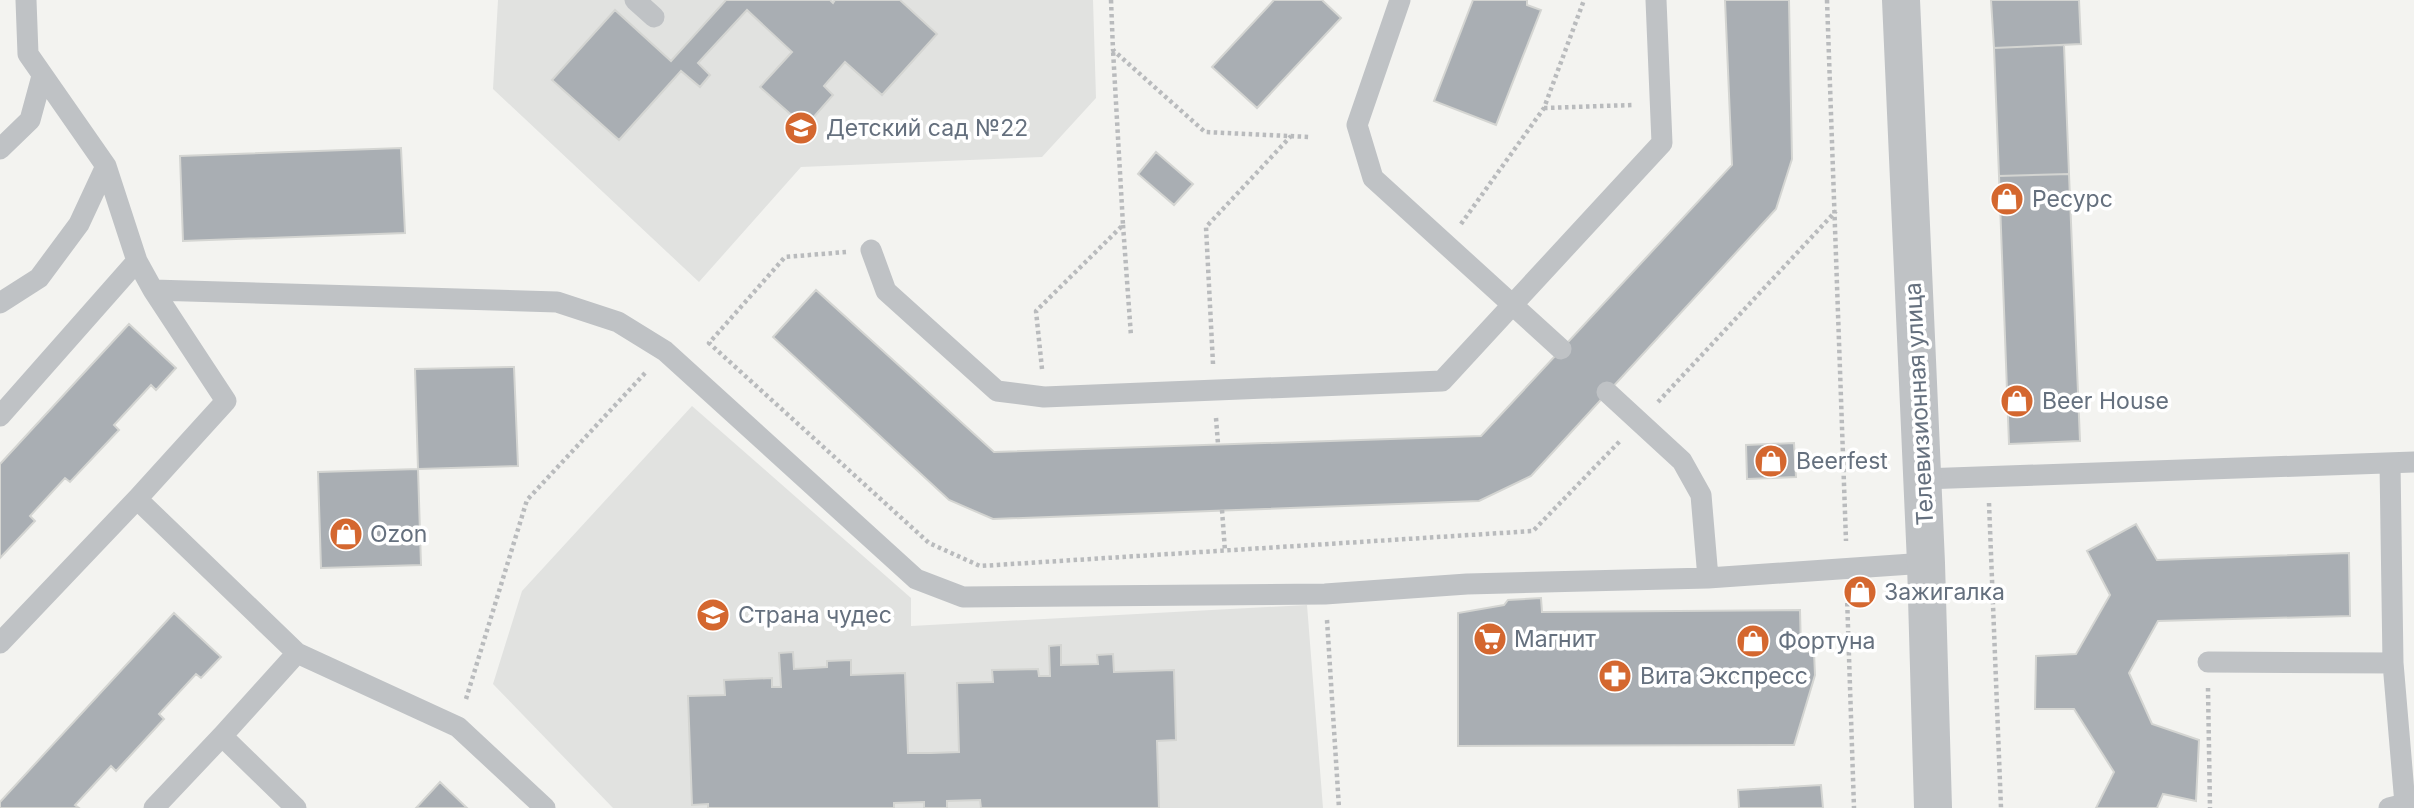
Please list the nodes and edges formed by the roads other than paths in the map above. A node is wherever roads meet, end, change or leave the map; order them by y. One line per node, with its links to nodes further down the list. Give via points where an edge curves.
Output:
1 (26, 0): 7 (lane, via 28,54)
2 (635, 0): 6 (lane)
3 (1400, 0): 14 (lane, via 1357,125 1373,178)
4 (1656, 0): 14 (lane, via 1662,143)
5 (1901, 0): 20 (street, Телевизионная улица)
6 (654, 18)
7 (42, 76): 8 (lane, via 30,120); 9 (lane)
8 (0, 149)
9 (106, 166): 11 (lane); 13 (lane, via 79,225 39,278)
10 (871, 250): 14 (lane, via 886,291 997,391 1044,397 1442,380)
11 (137, 261): 12 (lane); 17 (lane)
12 (153, 290): 21 (lane, via 226,401); 23 (lane, via 557,302 618,323 665,351 916,579 963,597 1325,594 1468,584)
13 (0, 303)
14 (1513, 304): 15 (lane)
15 (1561, 349)
16 (1608, 392): 23 (lane, via 1682,461 1701,495)
17 (0, 416)
18 (2414, 462): 19 (lane)
19 (2390, 463): 20 (lane); 27 (lane)
20 (1923, 479): 22 (street, Телевизионная улица)
21 (138, 499): 24 (lane); 25 (lane)
22 (1926, 564): 23 (lane); 33 (street, Телевизионная улица)
23 (1708, 578)
24 (0, 643)
25 (297, 653): 28 (lane); 32 (lane, via 458,727)
26 (2208, 662): 27 (lane)
27 (2393, 663): 29 (lane)
28 (222, 736): 30 (lane); 31 (lane)
29 (2403, 805)
30 (154, 808)
31 (296, 808)
32 (545, 808)
33 (1933, 808)

